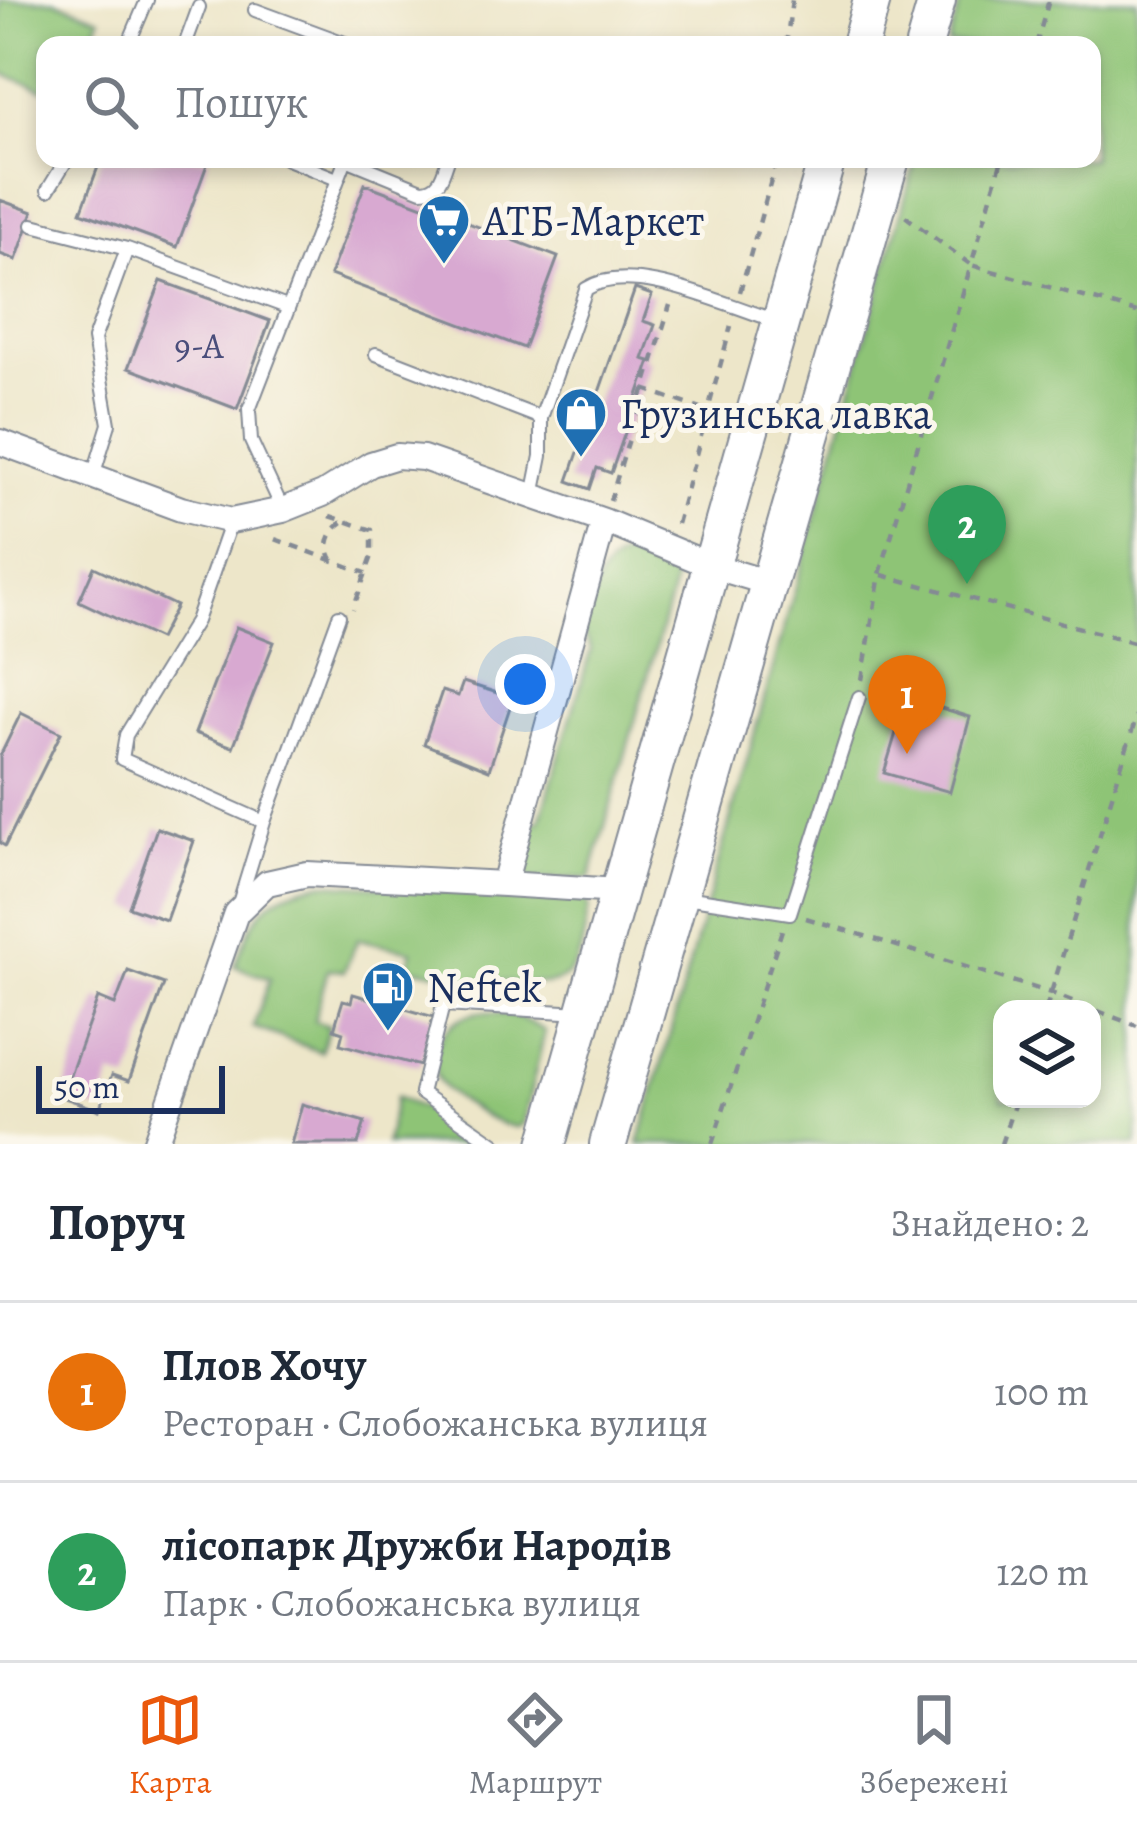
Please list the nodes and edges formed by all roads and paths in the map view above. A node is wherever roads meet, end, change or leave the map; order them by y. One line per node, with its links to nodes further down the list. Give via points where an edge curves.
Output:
1 (147, 0): 8 (lane)
2 (792, 0): 11 (path)
3 (872, 0): 12 (main road)
4 (937, 0): 13 (main road)
5 (1049, 0): 14 (path)
6 (199, 7): 9 (lane)
7 (256, 10): 10 (lane)
8 (132, 36)
9 (188, 36)
10 (326, 36)
11 (786, 36)
12 (862, 36)
13 (927, 36)
14 (1039, 36)
15 (61, 168): 25 (lane)
16 (310, 168): 24 (lane)
17 (342, 168): 24 (lane)
18 (368, 168): 19 (lane, via 431,190)
19 (445, 168)
20 (774, 168): 32 (path)
21 (824, 168): 34 (main road)
22 (888, 168): 26 (main road)
23 (999, 168): 29 (path)
24 (337, 179): 31 (lane)
25 (47, 190)
26 (879, 202): 29 (path); 51 (main road)
27 (33, 225): 28 (lane)
28 (127, 249): 31 (lane); 40 (lane, via 94,339 109,424)
29 (971, 265): 33 (path); 50 (path)
30 (675, 288): 32 (lane); 36 (path); 38 (lane, via 609,278 586,289)
31 (287, 307): 42 (lane, via 248,410 251,441)
32 (735, 308): 34 (lane); 37 (path)
33 (1137, 313)
34 (781, 322): 48 (main road)
35 (376, 354): 38 (lane)
36 (644, 389): 37 (path); 44 (path)
37 (707, 411): 46 (path)
38 (541, 418): 41 (lane)
39 (0, 442): 40 (street)
40 (92, 476): 45 (street)
41 (533, 496): 42 (street, via 397,456); 44 (street)
42 (283, 510): 45 (street)
43 (345, 520): 47 (path, via 331,531)
44 (604, 521): 46 (street); 57 (street)
45 (230, 525): 47 (path); 56 (lane, via 196,621 126,735 122,759)
46 (670, 548): 48 (street)
47 (334, 561): 49 (path)
48 (712, 566): 51 (street); 58 (main road)
49 (366, 573)
50 (880, 574): 53 (path); 54 (path)
51 (769, 583): 59 (main road)
52 (339, 616): 56 (lane)
53 (1137, 643)
54 (859, 697): 61 (lane)
55 (1137, 715): 62 (path)
56 (264, 822): 60 (lane)
57 (504, 884): 58 (street); 60 (street, via 307,874 267,883)
58 (619, 891): 64 (main road)
59 (678, 896): 61 (lane); 70 (main road)
60 (236, 913): 67 (street)
61 (790, 913): 62 (path); 71 (path)
62 (1051, 993): 63 (path); 65 (path)
63 (1049, 1000)
64 (583, 1013): 68 (lane, via 443,1005 421,1093); 69 (main road)
65 (1137, 1026)
66 (1013, 1108): 72 (path)
67 (154, 1144)
68 (495, 1144)
69 (547, 1144)
70 (608, 1144)
71 (712, 1144)
72 (1000, 1144)

